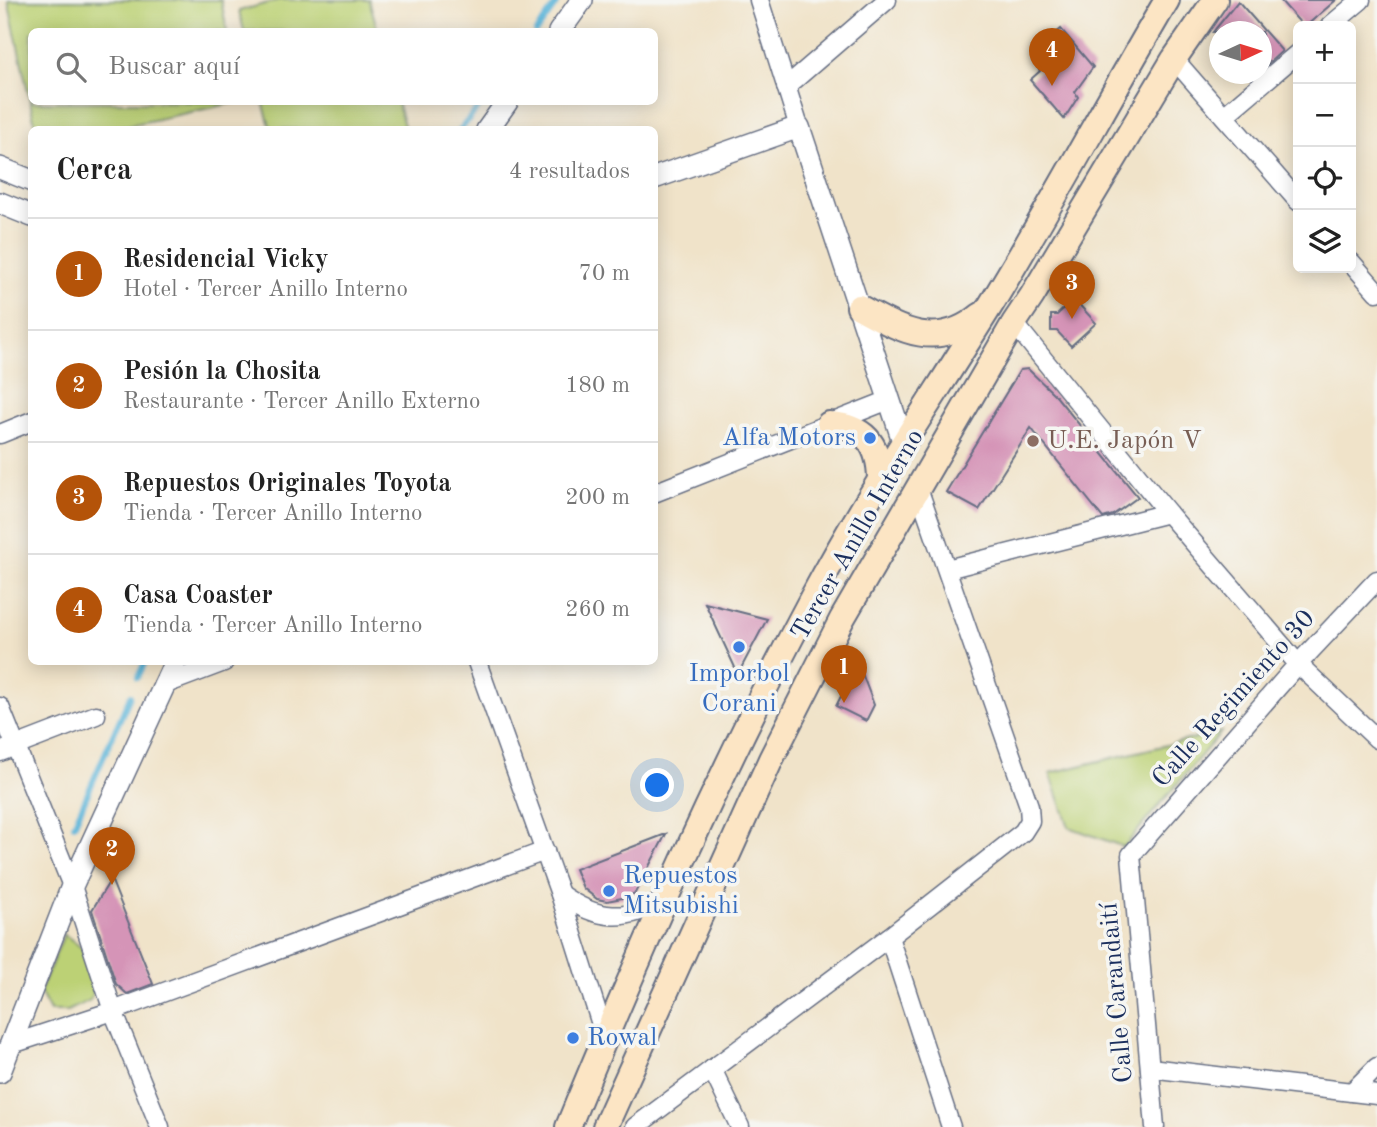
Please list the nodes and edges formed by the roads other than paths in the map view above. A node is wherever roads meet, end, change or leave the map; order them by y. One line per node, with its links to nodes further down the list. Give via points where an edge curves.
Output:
1 (582, 0): 8 (street)
2 (759, 0): 11 (street)
3 (887, 0): 11 (street)
4 (1167, 0): 10 (main road, via 1163,26); 26 (main road, Tercer Anillo Interno)
5 (1216, 0): 10 (main road, Tercer Anillo Interno)
6 (1361, 0): 7 (street)
7 (1336, 21)
8 (562, 28)
9 (1293, 57): 13 (street)
10 (1174, 59): 13 (street); 24 (main road, Tercer Anillo Interno)
11 (786, 87): 15 (street)
12 (506, 105): 14 (street)
13 (1224, 116): 19 (street)
14 (490, 126)
15 (799, 127): 17 (street); 25 (street)
16 (0, 168): 18 (street)
17 (658, 177)
18 (28, 179)
19 (1293, 195)
20 (0, 203): 21 (street)
21 (28, 214)
22 (1356, 268): 23 (street)
23 (1377, 292)
24 (1032, 296): 27 (main road, Tercer Anillo Interno); 32 (main road, via 1007,320 932,425)
25 (859, 307): 26 (main road, via 917,335 943,335 967,327); 28 (street)
26 (987, 310): 32 (main road, Tercer Anillo Interno)
27 (1014, 323): 34 (main road, Tercer Anillo Interno); 36 (street)
28 (889, 400): 30 (street); 32 (street)
29 (28, 423): 31 (street)
30 (829, 424): 33 (main road, via 861,432 880,461); 35 (street)
31 (0, 434)
32 (903, 441): 33 (main road, Tercer Anillo Interno); 37 (main road, via 910,478 882,534)
33 (880, 478): 53 (main road, Tercer Anillo Interno, via 740,736)
34 (918, 488): 37 (main road, Tercer Anillo Interno); 38 (street)
35 (658, 491)
36 (1168, 513): 38 (street); 40 (street)
37 (871, 569): 64 (main road, Tercer Anillo Interno, via 771,759)
38 (947, 569): 54 (street, via 1029,806 1030,821 1023,832)
39 (1377, 580): 40 (street, Calle Regimiento 30)
40 (1298, 664): 47 (street); 50 (street, Calle Regimiento 30)
41 (173, 665): 44 (street)
42 (215, 665): 44 (street)
43 (478, 665): 49 (street)
44 (163, 685): 51 (street)
45 (0, 707): 48 (street)
46 (96, 715): 48 (street)
47 (1377, 739)
48 (8, 749): 51 (street)
49 (545, 851): 52 (street); 55 (street)
50 (1131, 855): 59 (street, Calle Carandaití)
51 (72, 886): 55 (street); 57 (street)
52 (560, 894): 53 (street, via 579,908 625,916); 56 (street)
53 (668, 897): 56 (main road, Tercer Anillo Interno)
54 (888, 937): 60 (street); 68 (street)
55 (113, 1011): 57 (street); 65 (street)
56 (605, 1037): 66 (main road, Tercer Anillo Interno)
57 (9, 1045): 61 (street)
58 (1377, 1067): 62 (street)
59 (1150, 1068): 62 (street); 69 (street, Calle Carandaití)
60 (712, 1069): 64 (street); 67 (street)
61 (0, 1072)
62 (1352, 1092): 63 (street)
63 (1377, 1095)
64 (625, 1124)
65 (160, 1127)
66 (568, 1127)
67 (740, 1127)
68 (951, 1127)
69 (1155, 1127)

